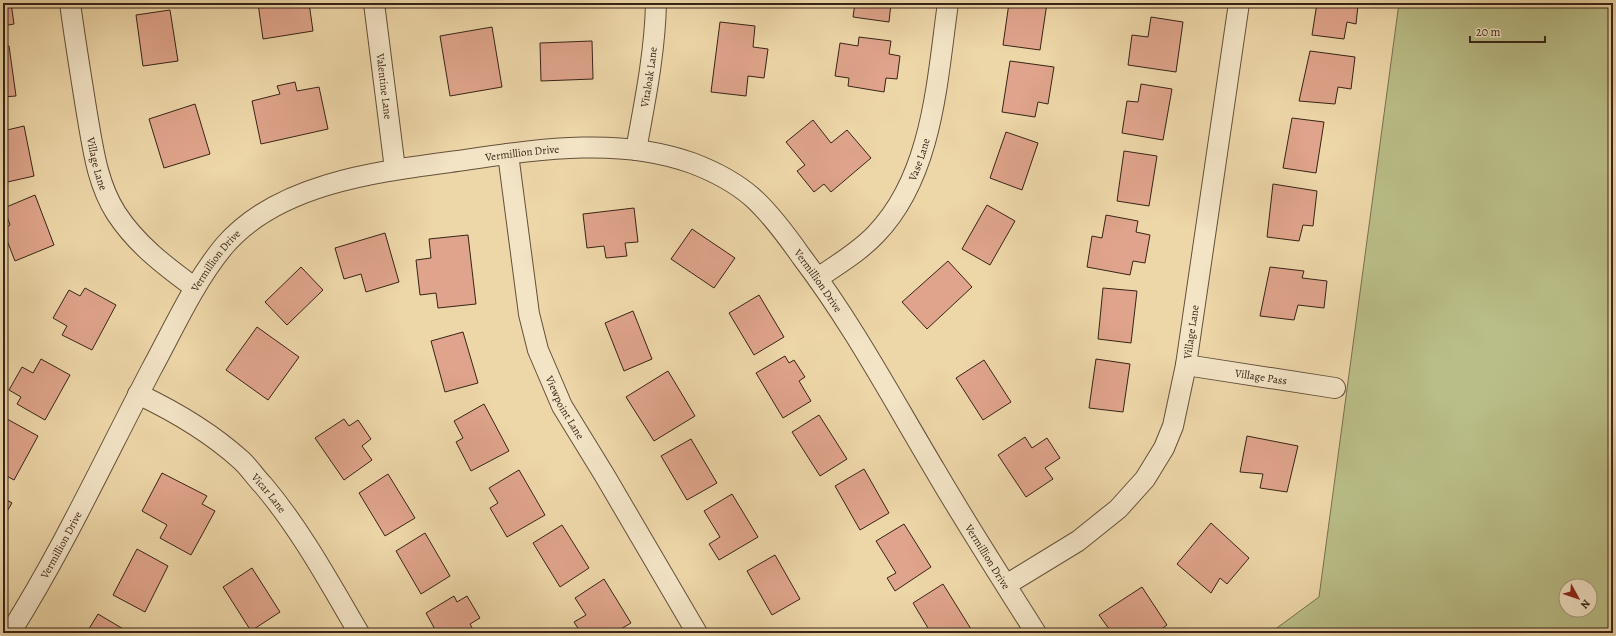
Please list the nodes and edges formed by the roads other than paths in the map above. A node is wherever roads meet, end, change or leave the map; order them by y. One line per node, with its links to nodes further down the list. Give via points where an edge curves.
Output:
1 (70, 3): 10 (street, Village Lane, via 95,159 104,191 116,213 135,238 161,263)
2 (374, 3): 8 (street, Valentine Lane)
3 (656, 3): 6 (street, Vitaloak Lane, via 648,85)
4 (948, 3): 9 (street, Vase Lane, via 928,130 922,154 908,188 894,212 876,234 853,254)
5 (1239, 3): 11 (street, Village Lane)
6 (636, 150): 7 (street, Vermillion Drive, via 588,148); 9 (street, Vermillion Drive, via 663,154 696,164 753,197)
7 (508, 154): 8 (street, Vermillion Drive); 17 (street, Viewpoint Lane, via 530,314 538,350 562,406)
8 (395, 169): 10 (street, Vermillion Drive, via 320,186 281,203 246,225 230,240)
9 (818, 278): 14 (street, Vermillion Drive)
10 (195, 288): 13 (street, Vermillion Drive)
11 (1186, 365): 12 (street, Village Pass); 14 (street, Village Lane, via 1172,426 1164,448 1145,479 1118,509 1078,541)
12 (1335, 388)
13 (138, 394): 15 (street, Vermillion Drive, via 52,560); 16 (street, Vicar Lane, via 198,426 242,460 279,504 313,555)
14 (1006, 585): 18 (street, Vermillion Drive)
15 (10, 633)
16 (359, 633)
17 (697, 633)
18 (1036, 633)

